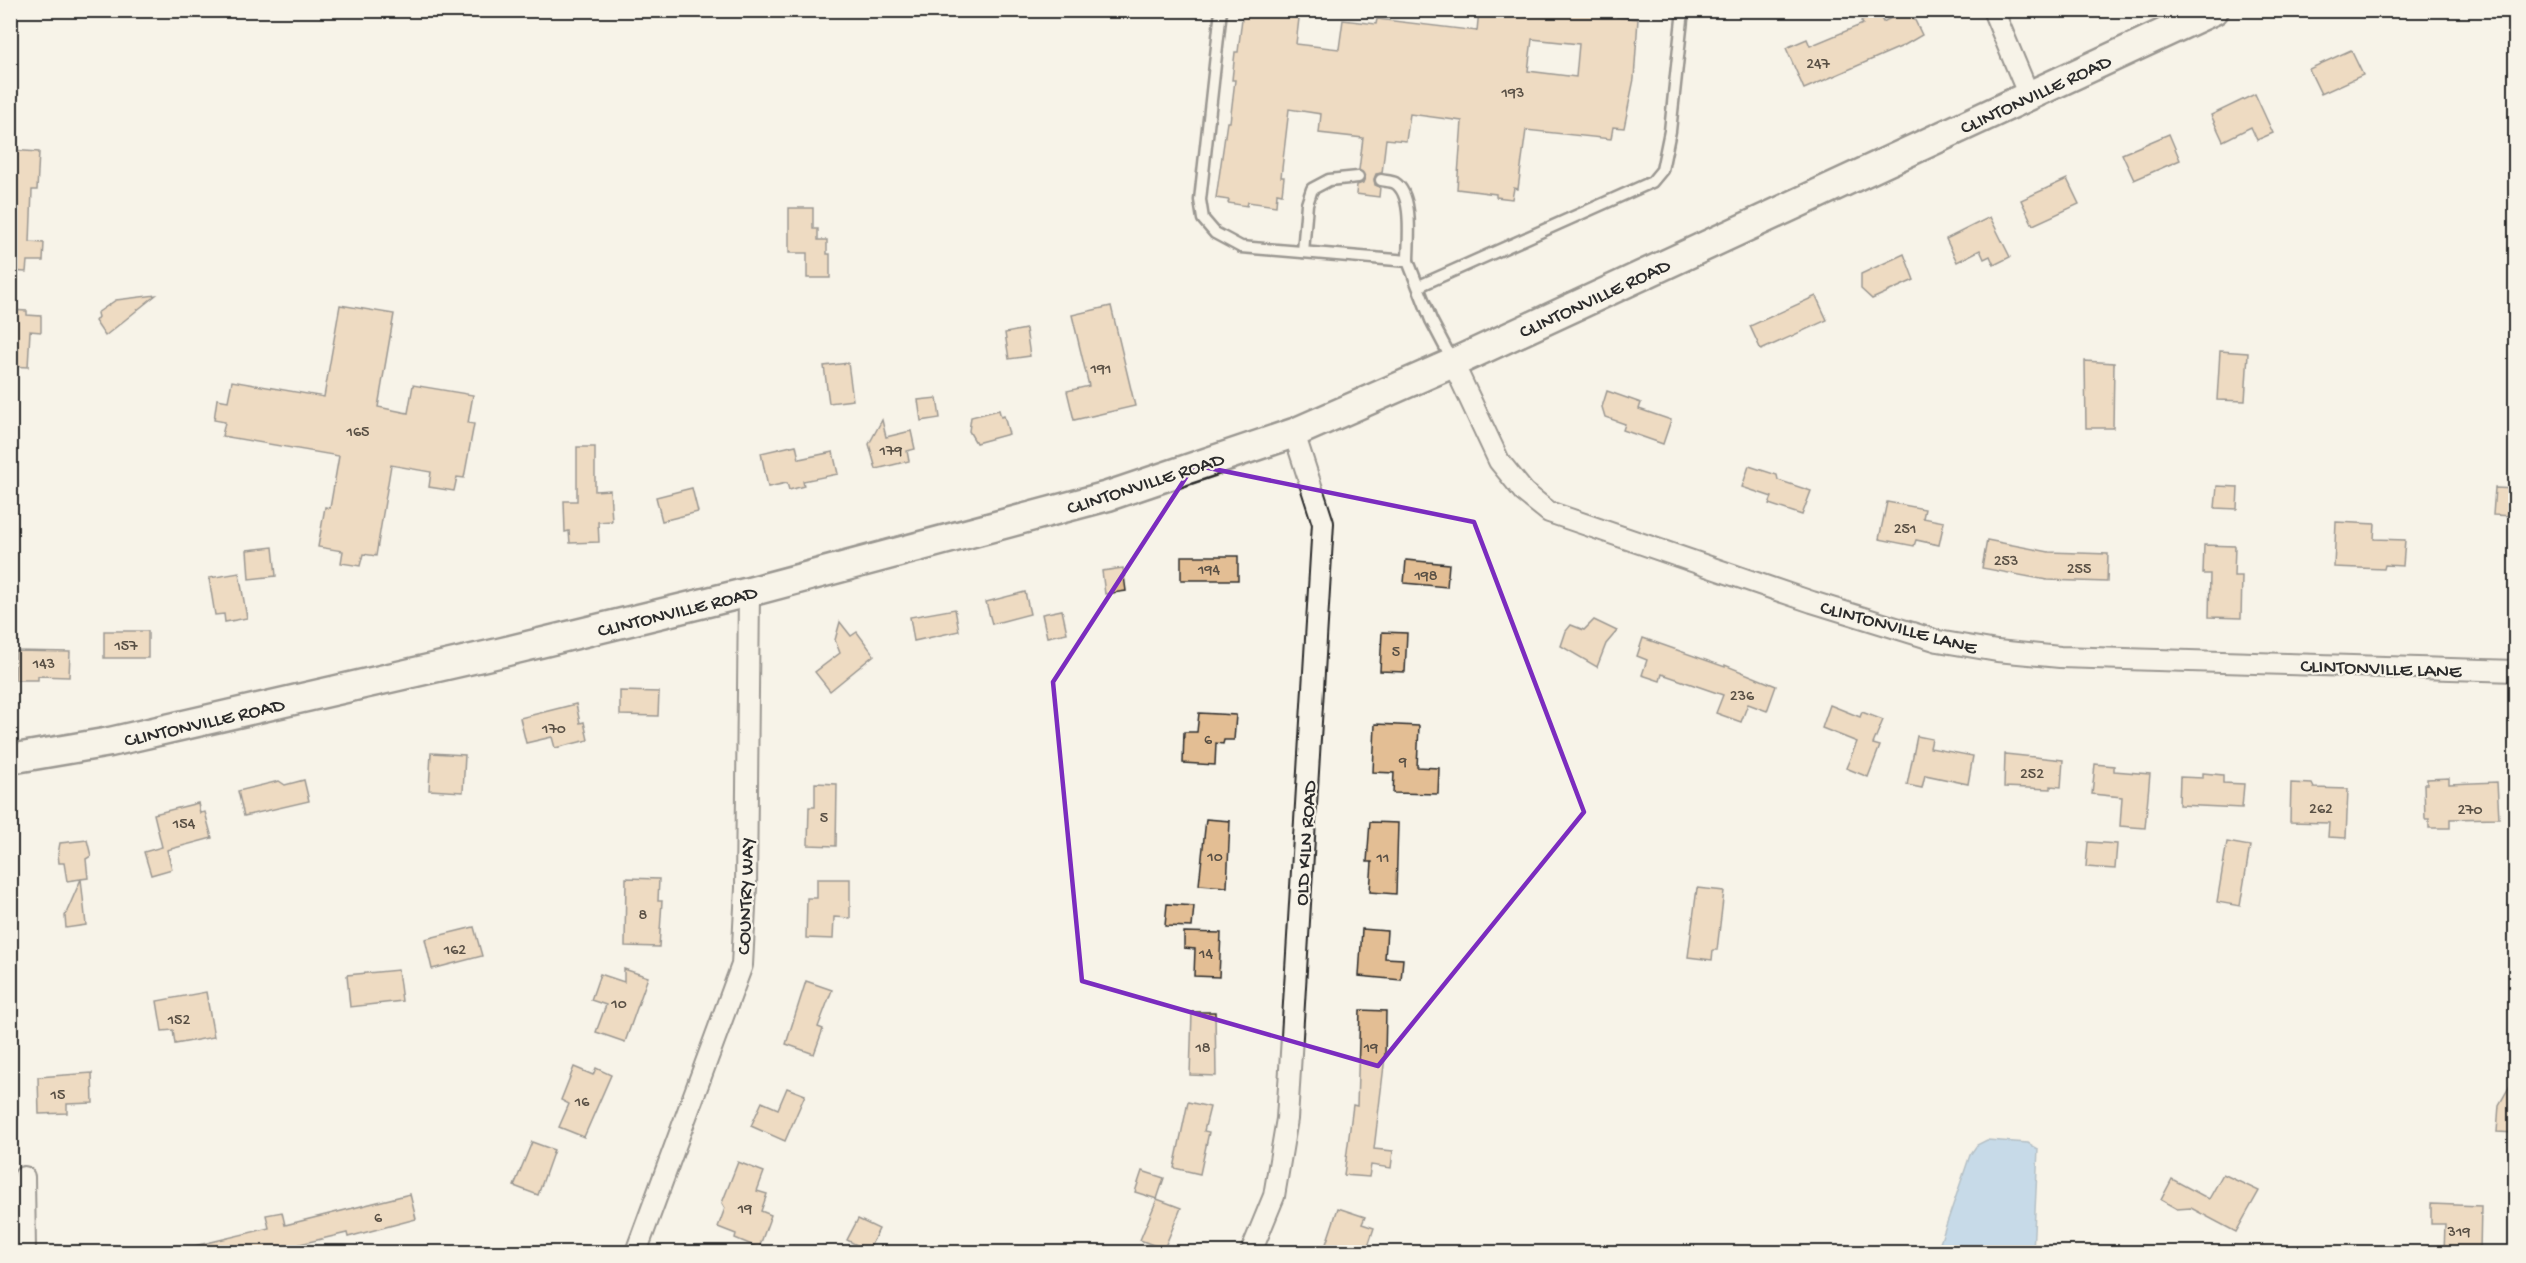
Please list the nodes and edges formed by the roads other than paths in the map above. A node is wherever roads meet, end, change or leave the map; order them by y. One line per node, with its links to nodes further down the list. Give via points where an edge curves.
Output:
1 (1221, 10): 8 (lane, via 1200,200 1203,219 1215,233 1241,248)
2 (1683, 10): 10 (lane, via 1670,131 1662,170 1652,182)
3 (1993, 10): 5 (street)
4 (2214, 10): 5 (main road, CLINTONVILLE ROAD)
5 (2029, 96): 11 (main road, CLINTONVILLE ROAD)
6 (1358, 177): 8 (lane, via 1329,180 1312,189)
7 (1381, 180): 9 (lane, via 1394,183 1403,194 1408,214)
8 (1303, 252): 9 (lane)
9 (1408, 261): 10 (lane)
10 (1419, 286): 11 (lane)
11 (1453, 363): 12 (main road, CLINTONVILLE ROAD); 14 (street, CLINTONVILLE LANE, via 1499,461 1524,492 1549,512 1938,641 2060,657)
12 (1294, 433): 13 (main road, CLINTONVILLE ROAD, via 1108,496); 19 (street, OLD KILN ROAD, via 1323,523 1323,535 1287,1119 1274,1196)
13 (749, 592): 15 (main road, CLINTONVILLE ROAD, via 310,698 110,742); 18 (street, COUNTRY WAY, via 742,965)
14 (2516, 671)
15 (10, 759)
16 (24, 1178): 17 (street)
17 (25, 1252)
18 (636, 1252)
19 (1251, 1252)

